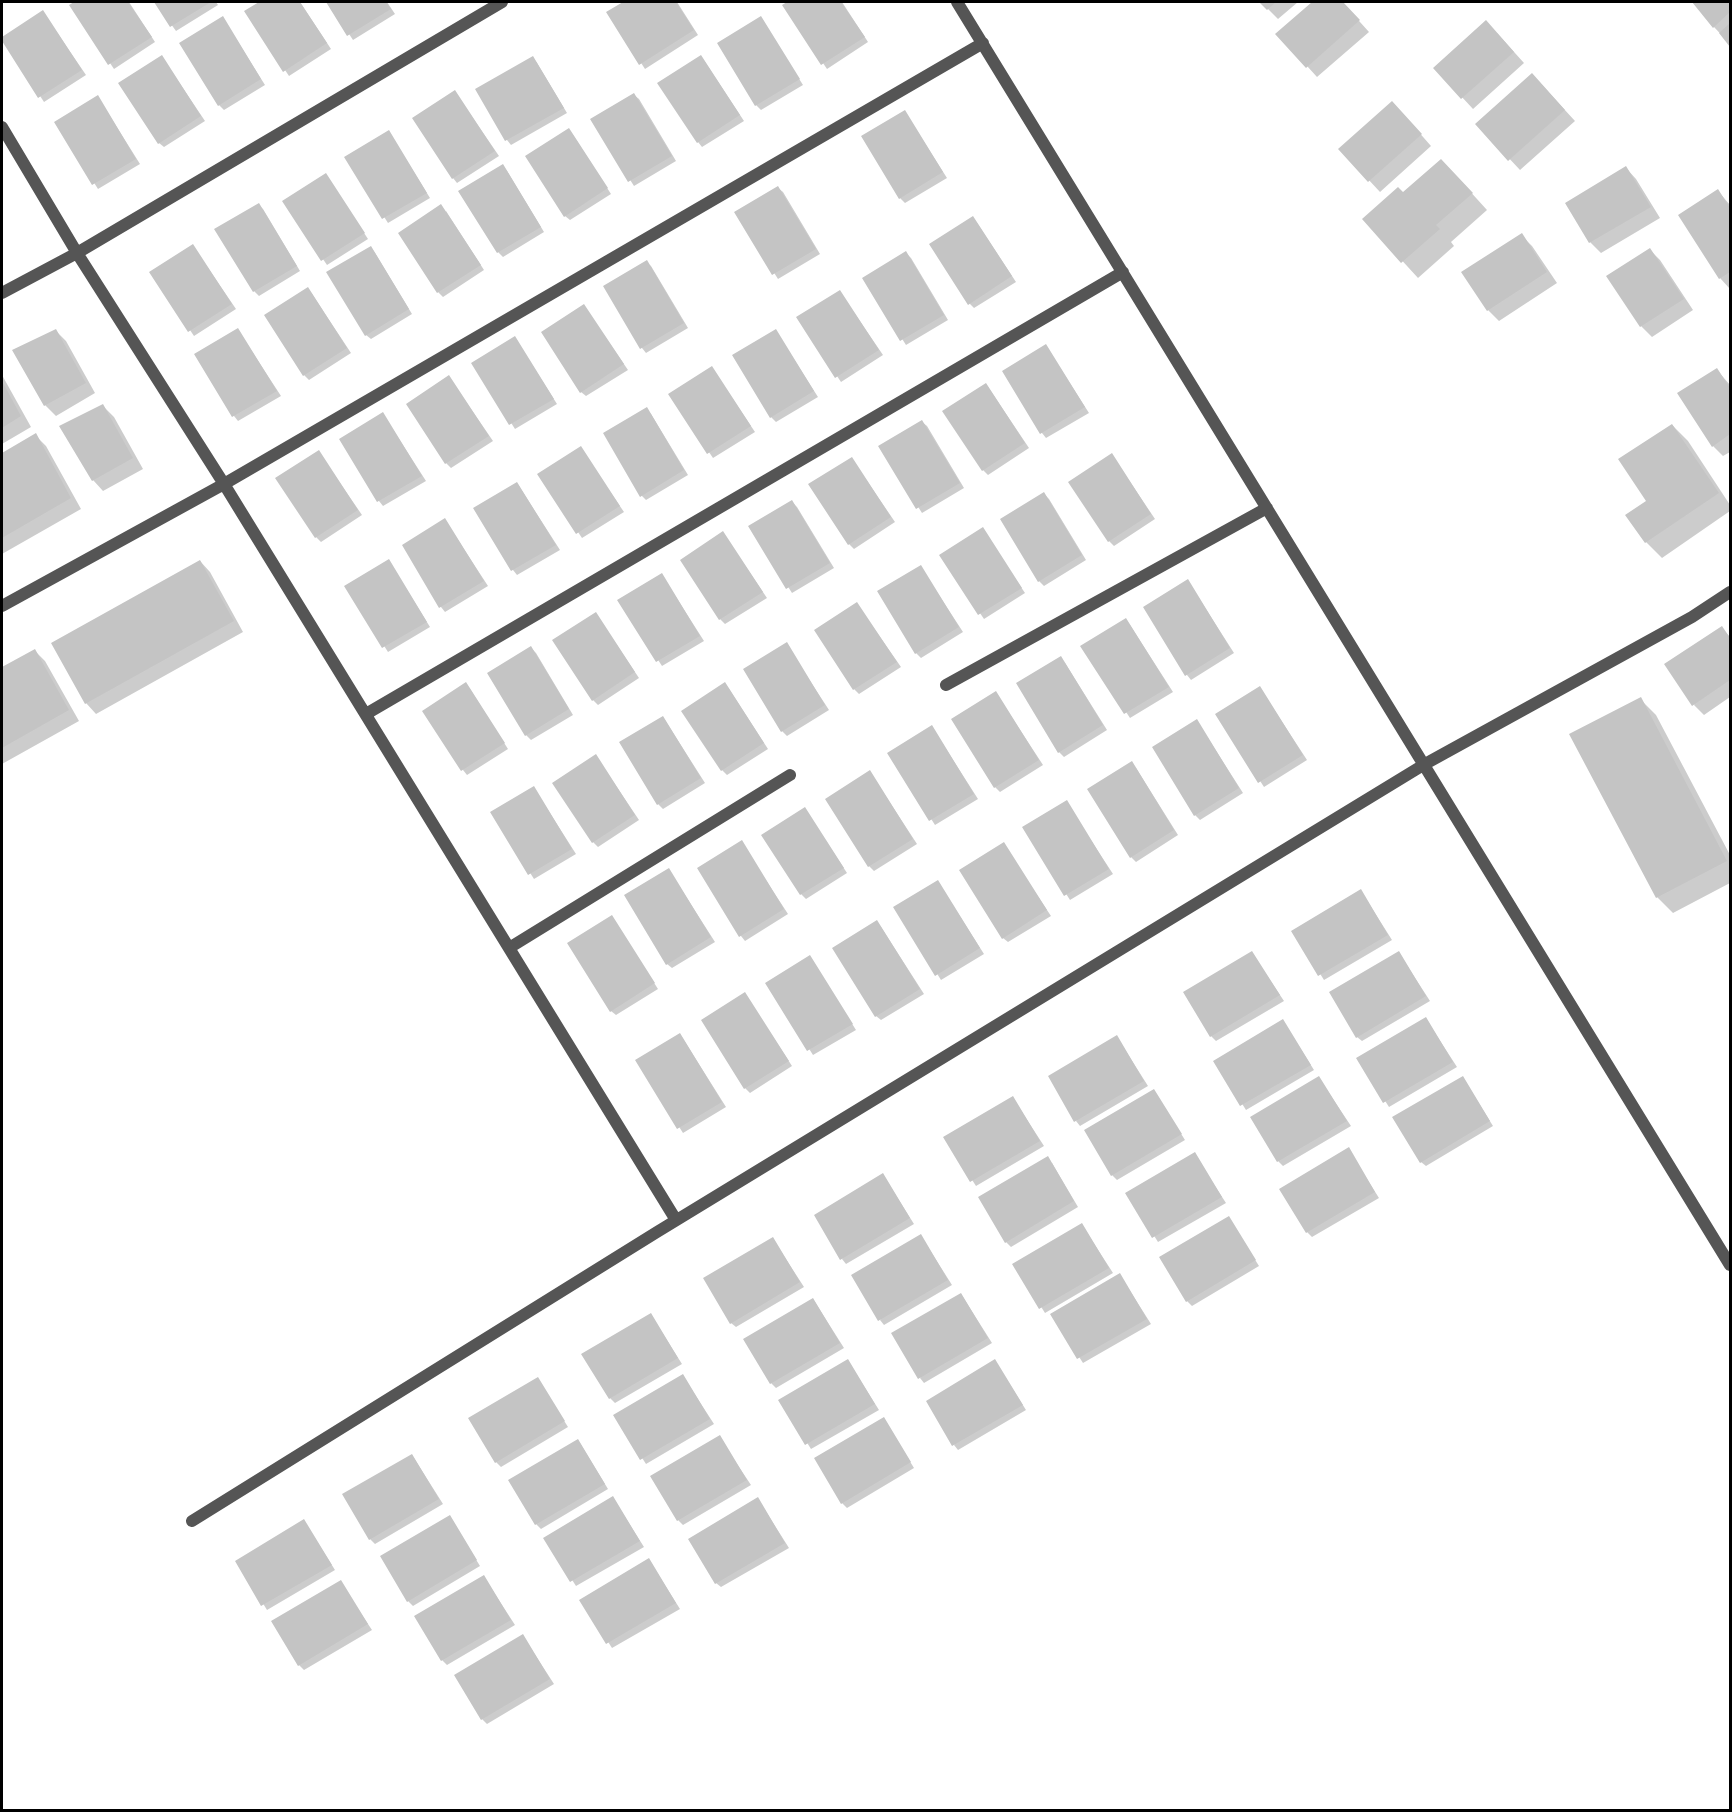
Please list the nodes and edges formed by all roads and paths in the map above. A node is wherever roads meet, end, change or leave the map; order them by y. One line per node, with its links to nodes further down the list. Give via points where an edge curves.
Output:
1 (502, 2): 5 (street)
2 (957, 2): 3 (street)
3 (983, 44): 6 (street); 8 (street)
4 (2, 127): 5 (street)
5 (77, 253): 7 (street); 8 (street)
6 (1123, 272): 9 (street); 13 (street)
7 (2, 293)
8 (224, 484): 11 (street); 13 (street)
9 (1267, 508): 12 (street); 14 (street)
10 (1731, 592): 14 (street)
11 (2, 606)
12 (946, 685)
13 (366, 714): 16 (street)
14 (1425, 764): 17 (street); 18 (street)
15 (790, 775): 16 (street)
16 (509, 948): 17 (street)
17 (676, 1220): 19 (street)
18 (1731, 1265)
19 (192, 1521)

